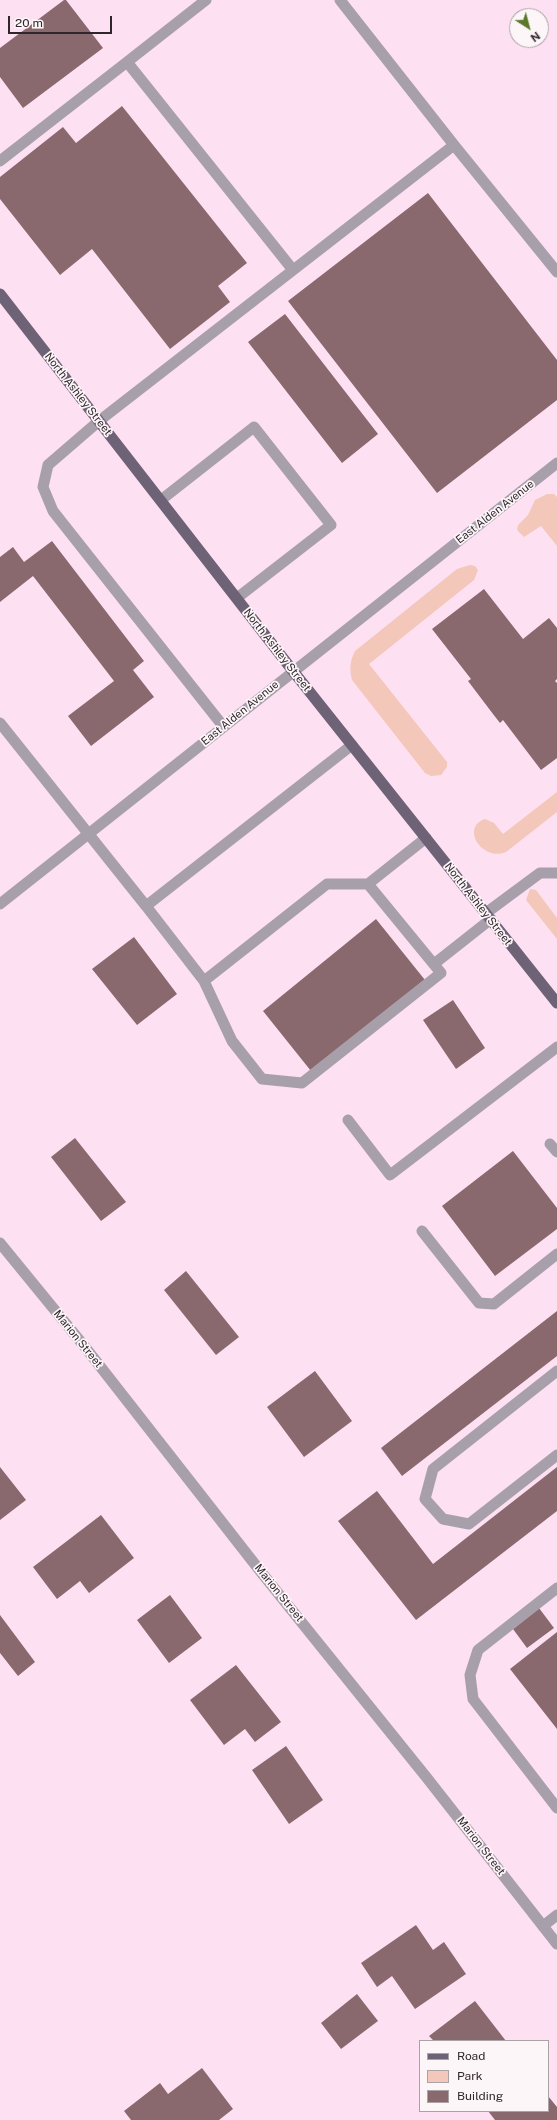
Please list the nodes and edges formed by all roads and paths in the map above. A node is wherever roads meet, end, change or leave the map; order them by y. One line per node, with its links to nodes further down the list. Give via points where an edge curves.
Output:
1 (206, 0): 3 (street)
2 (340, 0): 4 (street)
3 (127, 62): 5 (street); 6 (street)
4 (454, 145): 6 (street); 7 (street)
5 (0, 161)
6 (293, 270): 9 (street)
7 (557, 272)
8 (0, 294): 9 (main road, North Ashley Street)
9 (99, 421): 11 (main road, North Ashley Street); 15 (street, via 48,465 43,487 53,511)
10 (556, 466): 13 (street, East Alden Avenue)
11 (161, 500): 12 (main road, North Ashley Street); 12 (street, via 254,427 331,525)
12 (237, 598): 13 (main road, North Ashley Street)
13 (293, 671): 15 (street, East Alden Avenue); 16 (main road, North Ashley Street)
14 (0, 723): 17 (street)
15 (223, 726): 17 (street, East Alden Avenue)
16 (352, 745): 18 (main road, North Ashley Street); 22 (street)
17 (88, 834): 21 (street, East Alden Avenue); 22 (street)
18 (426, 838): 20 (street); 23 (main road, North Ashley Street)
19 (557, 873): 23 (street, via 540,873)
20 (368, 884): 24 (street); 25 (street, via 327,884)
21 (0, 904)
22 (146, 906): 25 (street)
23 (488, 916): 24 (street); 26 (main road, North Ashley Street)
24 (434, 964): 25 (street, via 441,973 302,1083 262,1079 232,1041)
25 (204, 981)
26 (557, 1003)
27 (557, 1047): 28 (street, via 390,1175)
28 (348, 1120)
29 (550, 1144): 30 (street)
30 (557, 1152)
31 (422, 1231): 33 (street, via 479,1303 494,1304)
32 (0, 1243): 39 (street, Marion Street)
33 (557, 1254)
34 (557, 1371): 35 (street, via 432,1469 426,1499 443,1519 469,1524)
35 (557, 1456)
36 (557, 1588): 37 (street, via 478,1650 470,1675 473,1698)
37 (557, 1808)
38 (557, 1916): 39 (street)
39 (543, 1926): 40 (street, Marion Street)
40 (557, 1944)

